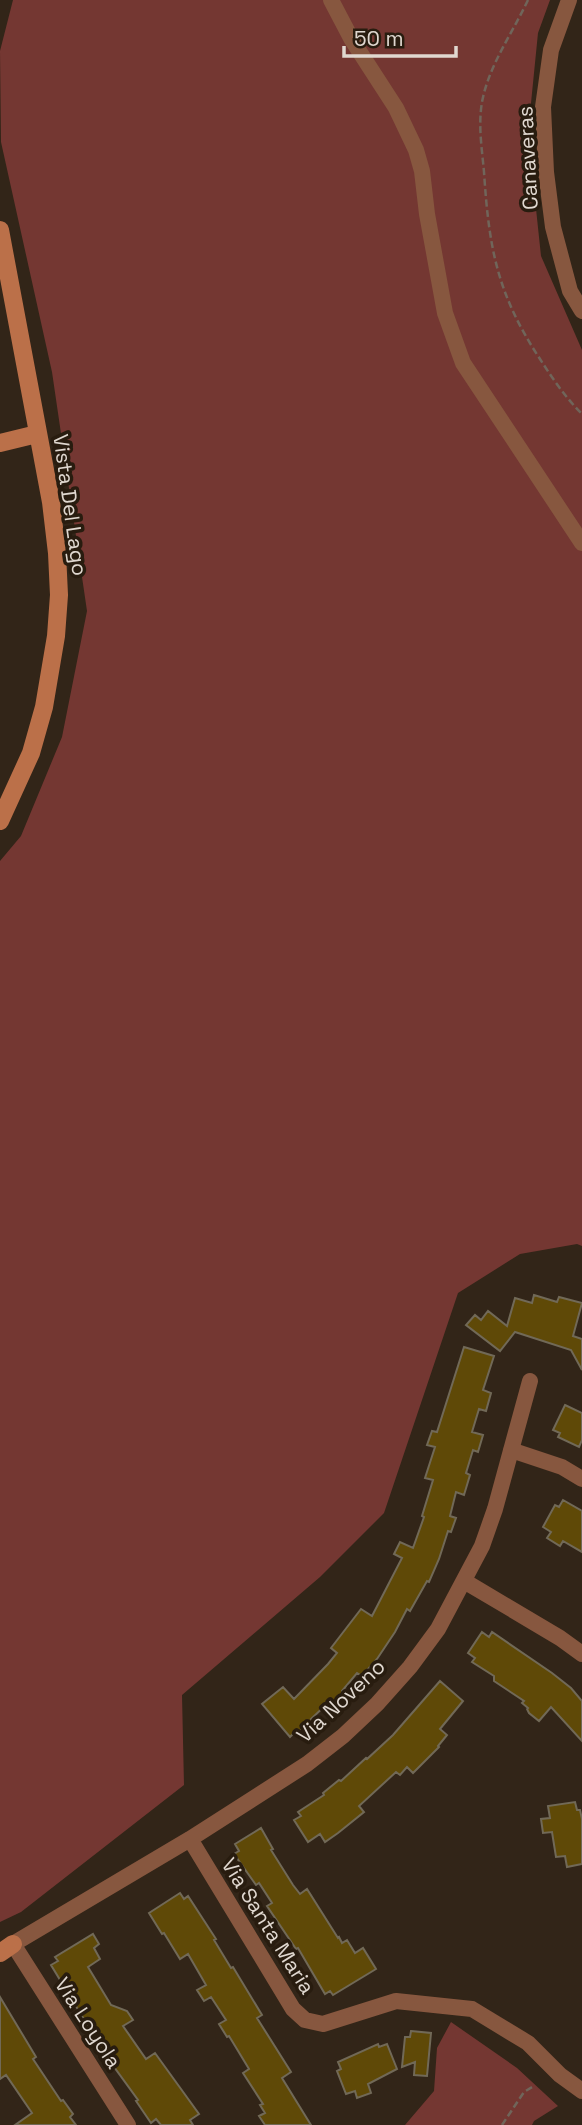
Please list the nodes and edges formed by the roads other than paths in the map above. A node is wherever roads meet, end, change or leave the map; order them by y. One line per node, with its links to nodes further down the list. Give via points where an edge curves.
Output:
1 (331, 0): 8 (street, via 416,150 445,313 463,363)
2 (569, 0): 5 (street, Canaveras, via 551,50 543,107 553,227 570,291)
3 (0, 230): 4 (street, Vista Del Lago)
4 (6, 291): 6 (street, Vista Del Lago)
5 (582, 311)
6 (37, 433): 7 (street); 9 (street, Vista Del Lago, via 57,553 56,636 31,754)
7 (0, 443)
8 (582, 543)
9 (0, 821)
10 (530, 1381): 11 (street, Via Noveno)
11 (511, 1450): 12 (street); 13 (street, Via Noveno, via 482,1546)
12 (582, 1479)
13 (464, 1581): 14 (street); 15 (street, Via Noveno, via 438,1629 377,1704 307,1764)
14 (582, 1654)
15 (190, 1839): 16 (street, Via Noveno); 17 (street, Via Santa Maria, via 293,2009 306,2020 323,2024 396,2001 472,2009 528,2043)
16 (6, 1948): 18 (street, Via Loyola)
17 (582, 2091)
18 (128, 2125)

